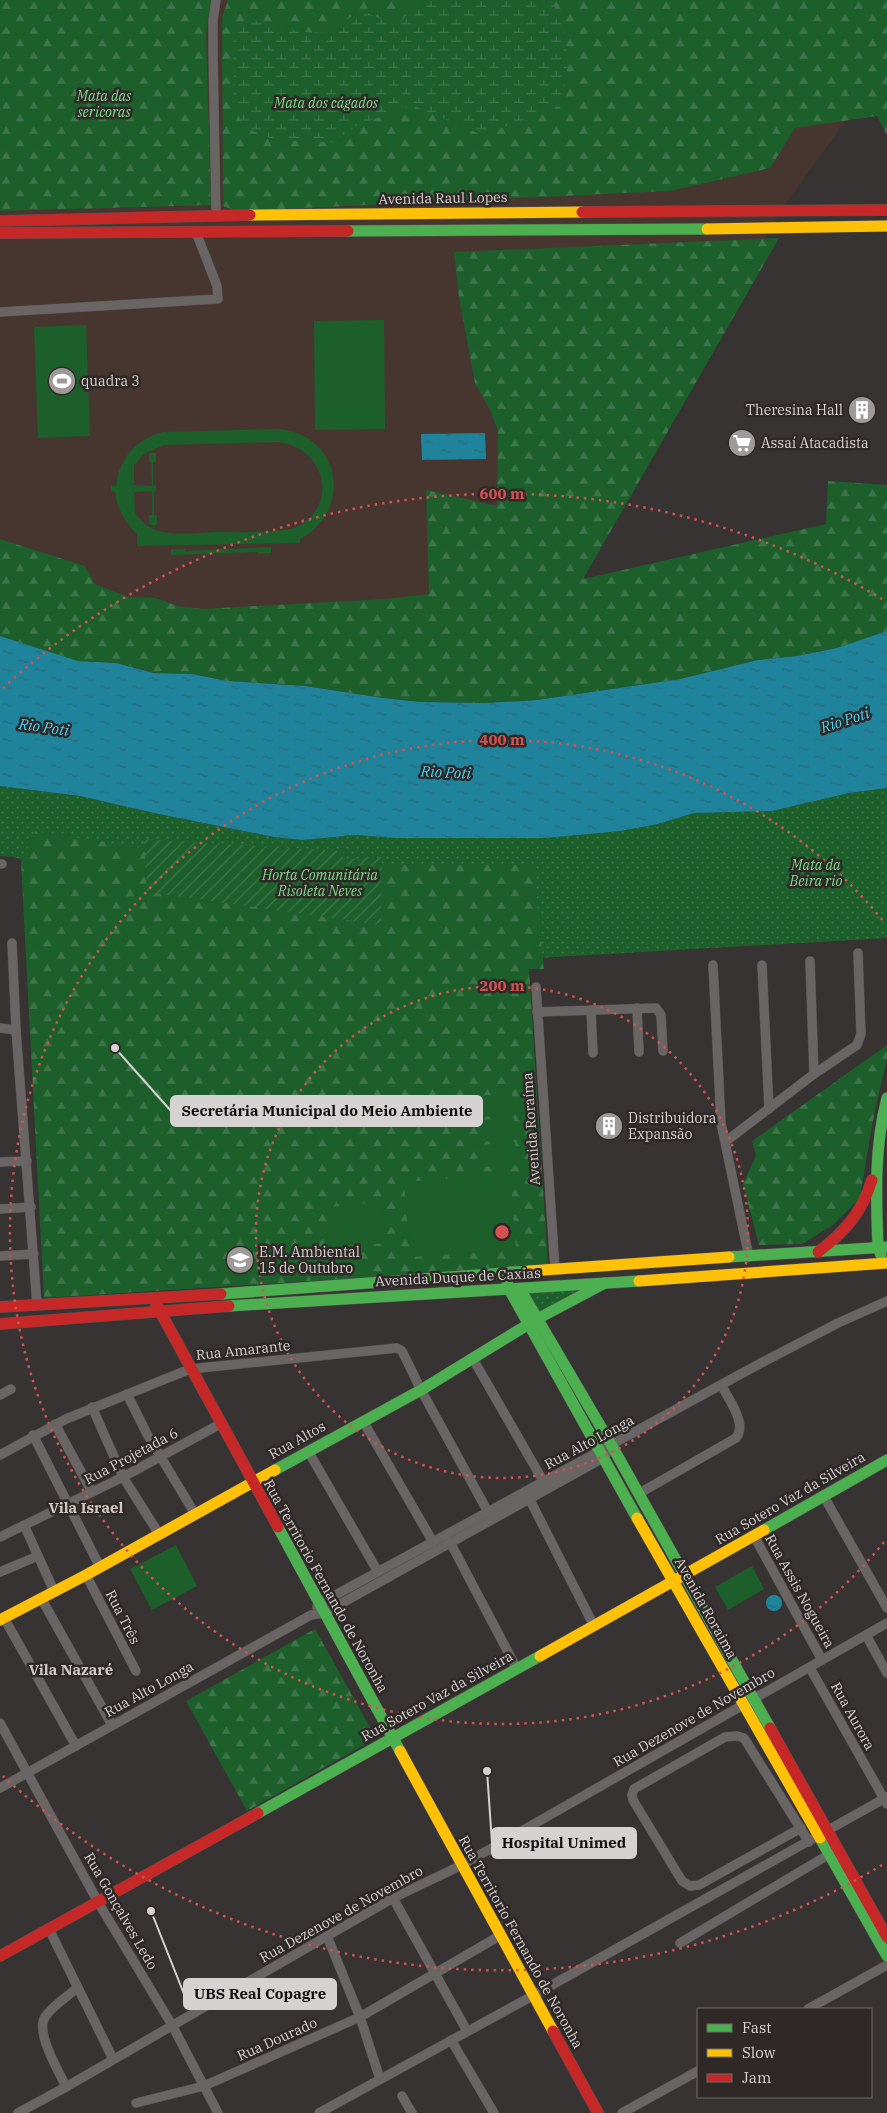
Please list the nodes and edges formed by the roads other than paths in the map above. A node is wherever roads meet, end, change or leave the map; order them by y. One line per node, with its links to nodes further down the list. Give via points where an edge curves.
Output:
1 (216, 0): 5 (street, via 213,28)
2 (887, 210): 3 (street, Avenida Raul Lopes)
3 (714, 212): 4 (street, Avenida Raul Lopes); 9 (street, via 706,217)
4 (356, 214): 5 (street, Avenida Raul Lopes); 10 (street)
5 (216, 216): 6 (street, Avenida Raul Lopes)
6 (77, 218): 7 (street, Avenida Raul Lopes); 13 (street)
7 (0, 222)
8 (887, 226): 9 (street)
9 (705, 229): 10 (street)
10 (356, 230): 11 (street)
11 (196, 232): 13 (street); 14 (street, via 217,286 217,299)
12 (0, 233): 13 (street)
13 (78, 234)
14 (0, 312)
15 (12, 943): 25 (street)
16 (858, 953): 29 (street, via 860,1040)
17 (810, 961): 29 (street)
18 (713, 965): 32 (street, via 720,1113)
19 (762, 966): 31 (street)
20 (536, 987): 23 (street, Avenida Roraíma)
21 (638, 1008): 22 (street); 26 (street, via 656,1008 660,1012); 27 (street)
22 (591, 1010): 23 (street); 28 (street)
23 (537, 1012): 44 (street, Avenida Roraíma)
24 (0, 1028): 25 (street)
25 (16, 1030): 33 (street)
26 (663, 1050)
27 (639, 1052)
28 (593, 1053)
29 (814, 1074): 31 (street)
30 (887, 1098): 35 (street)
31 (769, 1109): 32 (street)
32 (725, 1142): 42 (street)
33 (27, 1161): 34 (street); 36 (street)
34 (0, 1162)
35 (877, 1162): 38 (street); 39 (street, via 856,1216 839,1237)
36 (31, 1207): 37 (street); 40 (street)
37 (0, 1209)
38 (883, 1248): 39 (street, Avenida Duque de Caxias); 43 (street)
39 (818, 1252): 42 (street, Avenida Duque de Caxias)
40 (34, 1254): 41 (street); 50 (street)
41 (0, 1256)
42 (749, 1257): 44 (street, Avenida Duque de Caxias)
43 (886, 1264): 46 (street, Avenida Duque de Caxias)
44 (554, 1269): 45 (street, Avenida Duque de Caxias)
45 (510, 1272): 47 (street, via 507,1282); 48 (street, Avenida Duque de Caxias)
46 (606, 1282): 47 (street, Avenida Duque de Caxias); 53 (street, Rua Altos)
47 (514, 1289): 52 (street, Avenida Duque de Caxias); 53 (street, Avenida Roraima)
48 (154, 1298): 50 (street, Avenida Duque de Caxias); 52 (street, Rua Territorio Fernando de Noronha)
49 (887, 1301): 57 (street, Rua Alto Longa, via 838,1323)
50 (37, 1305): 51 (street, Avenida Duque de Caxias)
51 (0, 1307)
52 (158, 1311): 54 (street, Avenida Duque de Caxias); 56 (street, Rua Territorio Fernando de Noronha)
53 (533, 1322): 55 (street, Rua Altos); 67 (street, Avenida Roraima); 70 (street, Avenida Roraima)
54 (0, 1324)
55 (473, 1359): 59 (street, Rua Altos); 75 (street)
56 (190, 1369): 59 (street, Rua Amarante, via 397,1348 402,1351); 60 (street, Rua Amarante); 65 (street, Rua Territorio Fernando de Noronha)
57 (722, 1386): 67 (street, Rua Alto Longa); 77 (street, via 741,1426 736,1438)
58 (11, 1389): 61 (street)
59 (421, 1390): 63 (street, Rua Altos); 81 (street)
60 (127, 1394): 62 (street, Rua Amarante); 71 (street)
61 (0, 1395)
62 (92, 1407): 64 (street, Rua Amarante); 73 (street)
63 (363, 1421): 68 (street, Rua Altos); 87 (street)
64 (55, 1424): 66 (street, Rua Amarante); 76 (street)
65 (220, 1424): 71 (street, Rua Projetada 6); 74 (street, Rua Territorio Fernando de Noronha)
66 (33, 1435): 69 (street, Rua Amarante); 80 (street)
67 (612, 1446): 70 (street); 77 (street, Avenida Roraima)
68 (308, 1451): 74 (street, Rua Altos); 92 (street)
69 (0, 1455)
70 (601, 1455): 75 (street, Rua Alto Longa); 95 (street, Avenida Roraima)
71 (160, 1458): 73 (street, Rua Projetada 6); 82 (street)
72 (887, 1460): 78 (street, Rua Sotero Vaz da Silveira)
73 (123, 1477): 76 (street, Rua Projetada 6); 84 (street)
74 (252, 1482): 82 (street, Rua Altos); 98 (street, Rua Territorio Fernando de Noronha)
75 (546, 1485): 79 (street, Rua Alto Longa); 81 (street, Rua Alto Longa)
76 (92, 1492): 80 (street, Rua Projetada 6)
77 (638, 1494): 94 (street, Avenida Roraima)
78 (824, 1495): 85 (street, Rua Sotero Vaz da Silveira); 99 (street)
79 (529, 1498): 88 (street, Rua Alto Longa); 102 (street)
80 (68, 1504): 83 (street, Rua Projetada 6); 90 (street)
81 (488, 1512): 87 (street, Rua Alto Longa)
82 (195, 1514): 84 (street, Rua Altos)
83 (24, 1525): 86 (street, Rua Projetada 6); 89 (street)
84 (159, 1534): 90 (street, Rua Altos)
85 (754, 1536): 94 (street, Rua Sotero Vaz da Silveira); 104 (street, Rua Assis Nogueira)
86 (0, 1537)
87 (434, 1542): 92 (street, Rua Alto Longa)
88 (450, 1542): 98 (street, Rua Alto Longa); 106 (street)
89 (38, 1556): 91 (street); 96 (street)
90 (100, 1567): 93 (street, Rua Altos)
91 (0, 1572)
92 (378, 1572): 98 (street, Rua Alto Longa)
93 (86, 1575): 96 (street, Rua Altos); 107 (street, Rua Três)
94 (685, 1575): 95 (street, Rua Sotero Vaz da Silveira); 109 (street, Avenida Roraima)
95 (674, 1582): 102 (street, Rua Sotero Vaz da Silveira); 110 (street, Avenida Roraima)
96 (54, 1591): 97 (street, Rua Altos)
97 (41, 1598): 100 (street, Rua Altos); 112 (street)
98 (321, 1608): 112 (street, Rua Alto Longa); 113 (street, Rua Territorio Fernando de Noronha)
99 (887, 1608)
100 (2, 1619): 114 (street)
101 (887, 1623): 103 (street, Rua Dezenove de Novembro)
102 (594, 1626): 106 (street, Rua Sotero Vaz da Silveira)
103 (866, 1635): 104 (street, Rua Dezenove de Novembro); 108 (street)
104 (822, 1660): 105 (street, Rua Dezenove de Novembro)
105 (810, 1668): 109 (street, Rua Dezenove de Novembro); 117 (street, Rua Aurora)
106 (517, 1669): 113 (street, Rua Sotero Vaz da Silveira)
107 (136, 1671)
108 (887, 1673)
109 (754, 1698): 110 (street, Rua Dezenove de Novembro); 119 (street, Avenida Roraima)
110 (743, 1705): 119 (street, Avenida Roraima); 121 (street, Rua Dezenove de Novembro)
111 (0, 1723): 115 (street, Rua Gonçalves Ledo)
112 (112, 1726): 114 (street, Rua Alto Longa)
113 (392, 1738): 121 (street, Rua Territorio Fernando de Noronha); 123 (street, Rua Sotero Vaz da Silveira)
114 (76, 1746): 115 (street, Rua Alto Longa)
115 (28, 1773): 116 (street, Rua Alto Longa); 123 (street, Rua Gonçalves Ledo)
116 (0, 1788)
117 (886, 1800): 119 (street)
118 (800, 1828): 118 (street, via 744,1738 737,1736 717,1742 634,1789 632,1795 682,1881 690,1886 699,1885); 119 (street)
119 (818, 1836): 120 (street, Avenida Roraima); 124 (street, Avenida Roraima); 135 (street)
120 (828, 1855): 124 (street, Avenida Roraima); 129 (street)
121 (462, 1865): 122 (street, Rua Dezenove de Novembro); 126 (street, Rua Territorio Fernando de Noronha)
122 (393, 1898): 127 (street, Rua Dezenove de Novembro); 133 (street)
123 (98, 1902): 125 (street, Rua Sotero Vaz da Silveira); 138 (street, Rua Gonçalves Ledo)
124 (871, 1920): 128 (street, Avenida Roraima); 131 (street, Avenida Roraima)
125 (48, 1929): 130 (street, Rua Sotero Vaz da Silveira); 134 (street)
126 (500, 1935): 133 (street, Rua Dourado); 135 (street, Rua Territorio Fernando de Noronha)
127 (326, 1936): 137 (street); 138 (street, Rua Dezenove de Novembro)
128 (887, 1937)
129 (680, 1943)
130 (0, 1956)
131 (887, 1956)
132 (887, 1965): 136 (street)
133 (434, 1973): 137 (street, Rua Dourado); 139 (street)
134 (77, 1988): 141 (street); 145 (street, via 46,2015 43,2024 44,2040)
135 (534, 1995): 139 (street); 153 (street, Rua Territorio Fernando de Noronha)
136 (810, 2008)
137 (360, 2017): 143 (street); 144 (street, Rua Dourado)
138 (172, 2026): 141 (street, Rua Dezenove de Novembro); 144 (street, Rua Gonçalves Ledo)
139 (467, 2031): 140 (street)
140 (451, 2040): 143 (street); 152 (street)
141 (113, 2059): 145 (street, Rua Dezenove de Novembro)
142 (697, 2071): 154 (street, via 675,2079)
143 (380, 2078): 150 (street)
144 (204, 2086): 147 (street, Rua Dourado); 149 (street, Rua Gonçalves Ledo)
145 (66, 2087): 148 (street, Rua Dezenove de Novembro)
146 (402, 2096): 151 (street)
147 (136, 2104)
148 (18, 2113)
149 (218, 2113)
150 (319, 2113)
151 (412, 2113)
152 (494, 2113)
153 (598, 2113)
154 (622, 2113)

